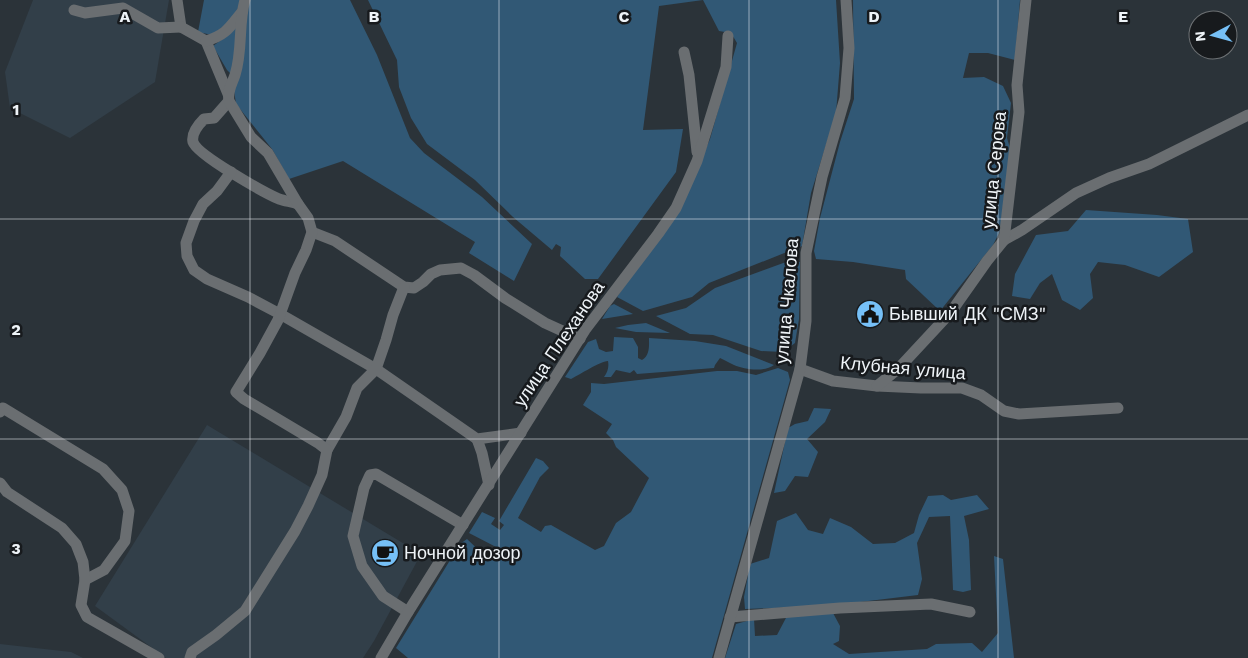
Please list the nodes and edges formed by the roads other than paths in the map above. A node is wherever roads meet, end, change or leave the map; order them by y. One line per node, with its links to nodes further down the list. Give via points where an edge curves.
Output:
1 (177, 0): 7 (street)
2 (245, 0): 6 (street)
3 (846, 0): 21 (street, улица Чкалова, via 849,48 845,98 822,177 806,254 806,321)
4 (1026, 0): 17 (street, улица Серова, via 1017,85 1019,112)
5 (74, 10): 7 (street, via 85,13 123,8 158,28)
6 (242, 12): 9 (street, via 228,30 218,38); 11 (street, via 241,46)
7 (181, 27): 9 (street)
8 (728, 36): 13 (street, улица Плеханова, via 726,67)
9 (206, 41): 11 (street)
10 (684, 52): 13 (street, via 690,75)
11 (228, 98): 14 (street, via 214,118 204,119 194,130 192,140 195,147); 15 (street, via 251,137 268,153)
12 (1248, 115): 17 (street, via 1149,164 1076,193)
13 (697, 162): 20 (street, улица Плеханова, via 676,208)
14 (231, 172): 15 (street, via 252,186); 19 (street, via 203,204 194,221 186,243 187,256 194,270)
15 (298, 204): 16 (street, via 308,218)
16 (312, 232): 18 (street, via 335,241); 19 (street)
17 (1004, 240): 23 (street, улица Серова, via 951,312 898,369)
18 (404, 287): 20 (street, via 414,288 440,270 460,268 544,323); 22 (street)
19 (280, 314): 22 (street); 28 (street, via 236,392)
20 (580, 339): 26 (street, улица Плеханова)
21 (800, 369): 23 (street, Клубная улица, via 833,380); 35 (street, улица Чкалова)
22 (376, 370): 27 (street); 28 (street, via 357,388 346,417)
23 (877, 386): 24 (street, Клубная улица, via 962,388 981,395 1004,411 1019,414)
24 (1118, 408)
25 (0, 412): 32 (street, via 3,408 103,469 122,490 129,511 125,541 104,570)
26 (521, 433): 27 (street); 29 (street, улица Плеханова)
27 (477, 439): 29 (street)
28 (327, 450): 37 (street, via 322,475 308,506 245,611 192,652)
29 (488, 485): 31 (street, улица Плеханова)
30 (2, 488): 32 (street, via 62,528 76,544)
31 (463, 524): 33 (street, улица Плеханова); 33 (street, via 376,474 370,474 353,536 362,566 382,596)
32 (85, 580): 36 (street, via 82,605 87,617)
33 (408, 612): 38 (street, улица Плеханова)
34 (970, 612): 35 (street, via 931,604)
35 (730, 617): 39 (street, улица Чкалова)
36 (159, 658)
37 (190, 658)
38 (381, 658)
39 (719, 658)

